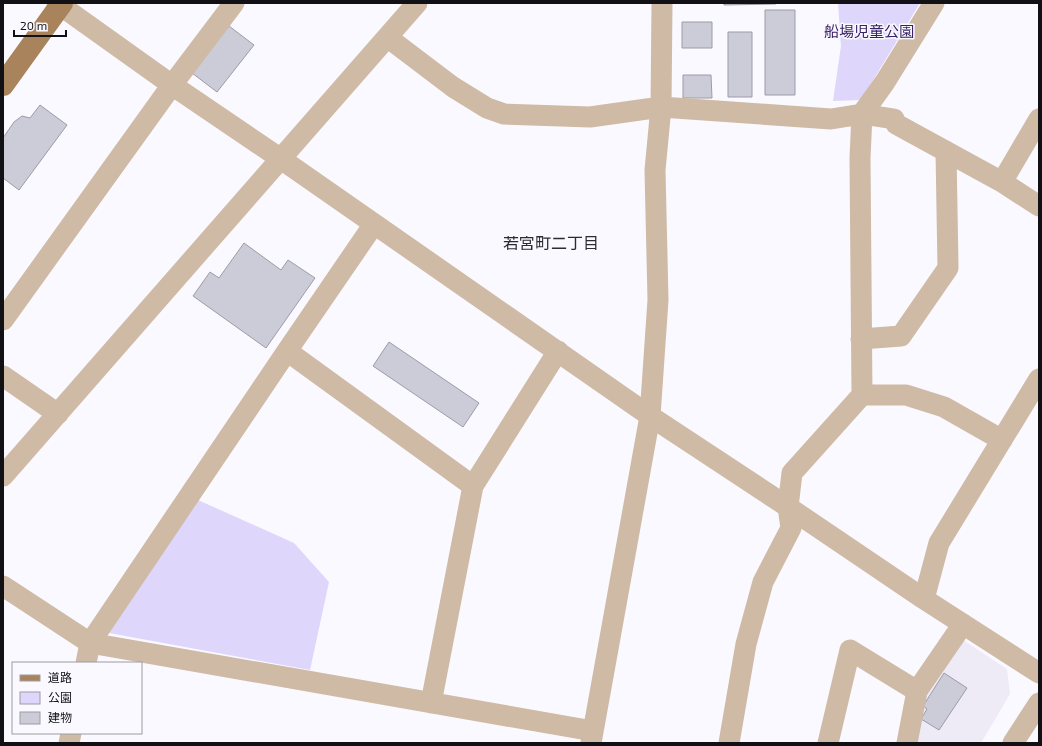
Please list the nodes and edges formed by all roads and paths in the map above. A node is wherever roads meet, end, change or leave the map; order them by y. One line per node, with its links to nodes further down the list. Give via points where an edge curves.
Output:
1 (234, 3): 8 (street)
2 (417, 3): 6 (street)
3 (662, 3): 9 (street)
4 (934, 3): 10 (street)
5 (60, 4): 7 (main road); 8 (street)
6 (387, 37): 9 (street, via 453,87 487,108 504,114 590,117); 13 (street)
7 (3, 85)
8 (172, 85): 13 (street); 17 (street)
9 (661, 107): 10 (street, via 831,119); 25 (street, via 656,170 658,300)
10 (862, 114): 12 (street, via 894,119 896,124); 18 (street)
11 (1039, 119): 14 (street)
12 (946, 152): 14 (street); 18 (street, via 948,268 900,336)
13 (281, 159): 16 (street); 24 (street)
14 (1002, 182): 15 (street)
15 (1039, 206)
16 (374, 224): 19 (street); 20 (street)
17 (3, 320)
18 (861, 339): 23 (street)
19 (287, 351): 28 (street); 33 (street)
20 (558, 351): 25 (street); 28 (street)
21 (3, 376): 24 (street)
22 (1039, 379): 26 (street)
23 (862, 395): 26 (street, via 906,395 944,407); 29 (street, via 792,473)
24 (58, 414): 27 (street)
25 (650, 416): 29 (street); 38 (street)
26 (1002, 440): 31 (street, via 939,543)
27 (3, 476)
28 (473, 486): 36 (street)
29 (788, 507): 31 (street); 39 (street, via 791,528 763,582 746,644)
30 (3, 586): 33 (street)
31 (924, 599): 32 (street)
32 (963, 624): 34 (street); 35 (street)
33 (88, 653): 36 (street)
34 (1039, 673)
35 (917, 690): 40 (street, via 850,650); 41 (street)
36 (431, 702): 38 (street)
37 (1039, 703): 42 (street)
38 (592, 737)
39 (728, 743)
40 (828, 743)
41 (908, 743)
42 (1013, 743)

